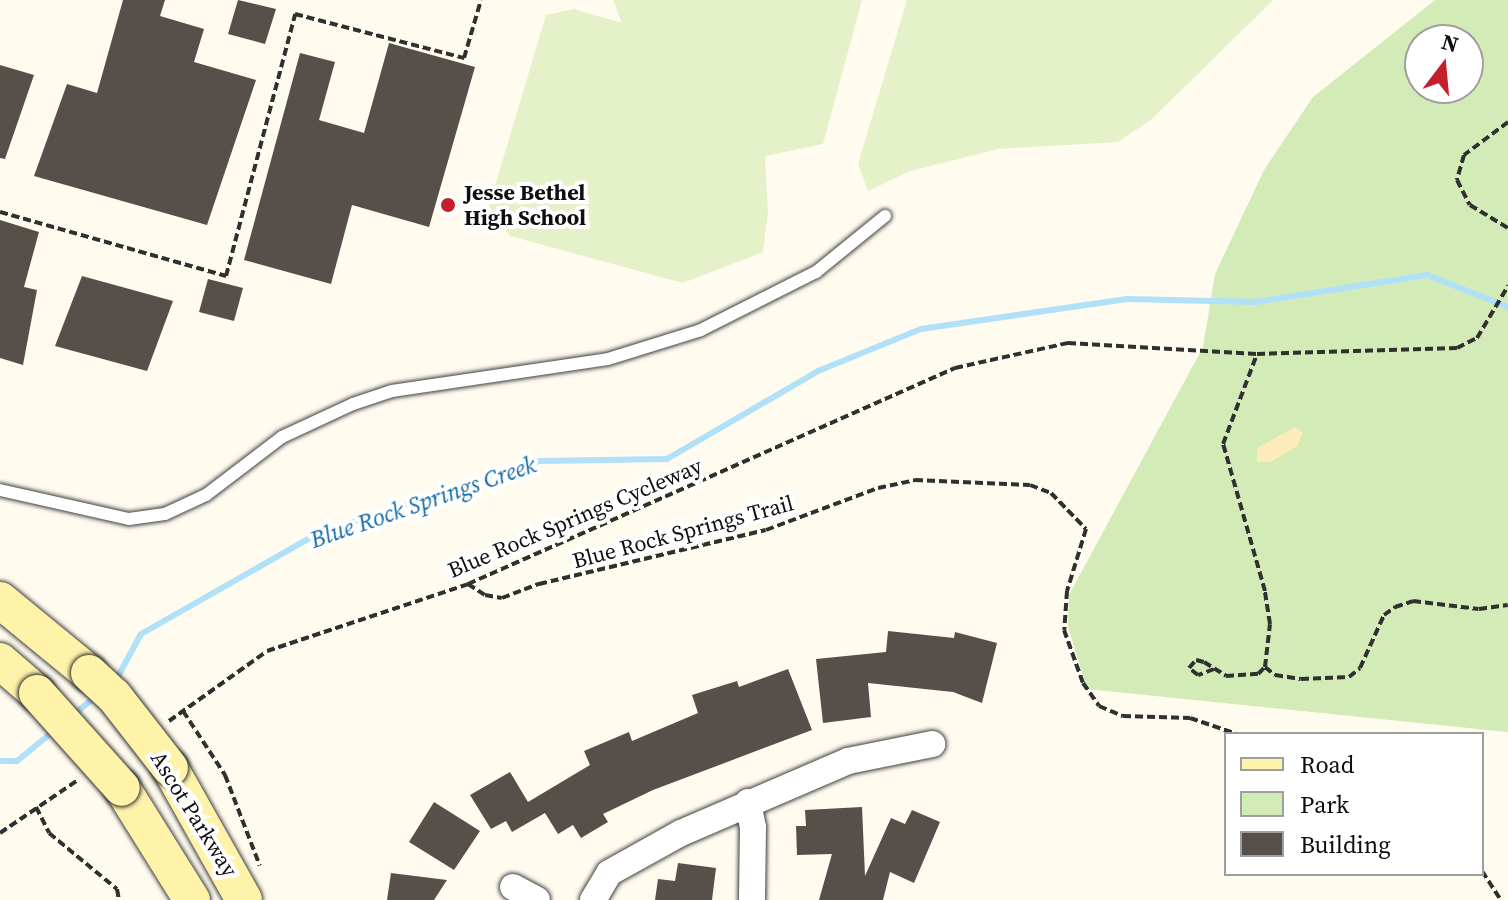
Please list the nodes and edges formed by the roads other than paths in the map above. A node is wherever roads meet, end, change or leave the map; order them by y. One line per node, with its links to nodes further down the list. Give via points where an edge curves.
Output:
1 (885, 216): 2 (lane, via 816,272 701,330 608,359 404,389 353,404 282,437 206,495 165,514 129,519)
2 (0, 490)
3 (0, 600): 8 (main road, Ascot Parkway, bridge, via 114,696)
4 (0, 661): 9 (main road, Ascot Parkway, bridge, via 37,693 122,788)
5 (932, 744): 6 (street, via 848,761)
6 (748, 802): 11 (street, via 609,873); 12 (street)
7 (513, 887): 10 (street)
8 (254, 889)
9 (192, 900)
10 (537, 900)
11 (593, 900)
12 (752, 900)

